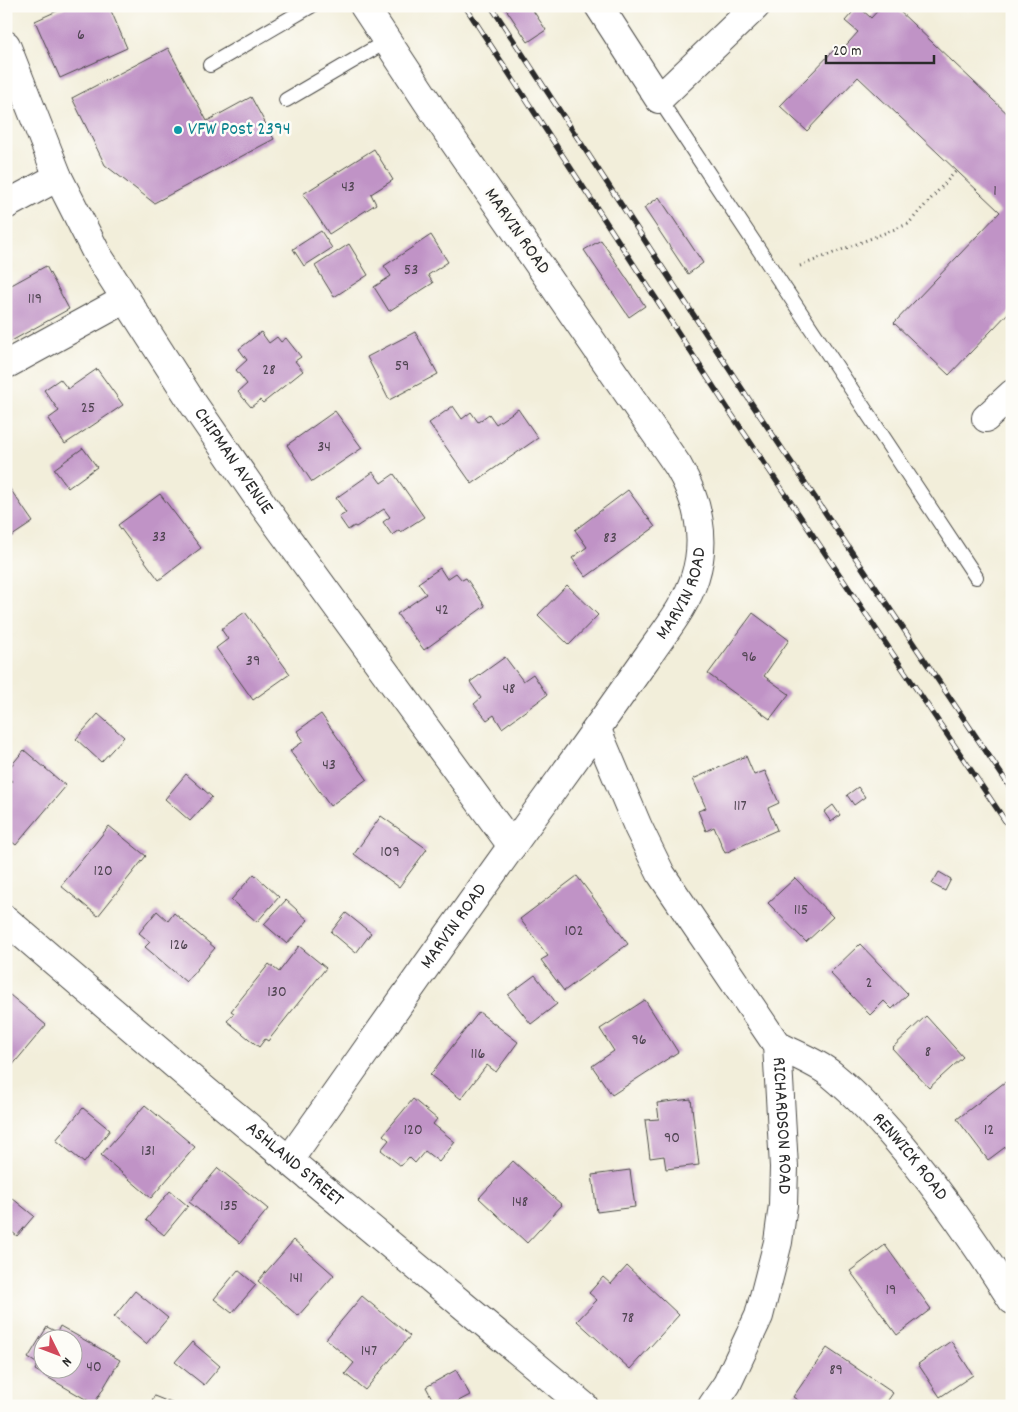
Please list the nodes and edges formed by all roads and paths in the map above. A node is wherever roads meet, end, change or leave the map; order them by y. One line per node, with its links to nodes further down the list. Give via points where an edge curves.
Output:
1 (311, 6): 7 (lane)
2 (364, 6): 5 (street, MARVIN ROAD)
3 (599, 6): 8 (street)
4 (756, 6): 8 (street)
5 (387, 41): 9 (lane); 19 (street, MARVIN ROAD, via 678,466 694,500 701,538 691,588 679,611)
6 (6, 45): 11 (street, CHIPMAN AVENUE)
7 (210, 65)
8 (659, 99): 13 (lane)
9 (286, 100)
10 (957, 170): 13 (path, via 908,224)
11 (58, 177): 12 (street); 14 (street, CHIPMAN AVENUE, via 93,246)
12 (6, 205)
13 (776, 276): 18 (lane)
14 (126, 299): 15 (street); 20 (street, CHIPMAN AVENUE, via 263,505)
15 (9, 363)
16 (1012, 394): 17 (street)
17 (986, 418)
18 (976, 577)
19 (597, 730): 20 (street, MARVIN ROAD); 22 (street, RICHARDSON ROAD, via 661,874)
20 (512, 846): 23 (street, MARVIN ROAD)
21 (6, 920): 23 (street, ASHLAND STREET)
22 (777, 1045): 24 (street, RENWICK ROAD, via 829,1072 856,1096 934,1188); 26 (street, RICHARDSON ROAD, via 784,1167 778,1242 759,1316 731,1376)
23 (289, 1160): 25 (street, ASHLAND STREET)
24 (1012, 1300)
25 (584, 1406)
26 (712, 1406)

